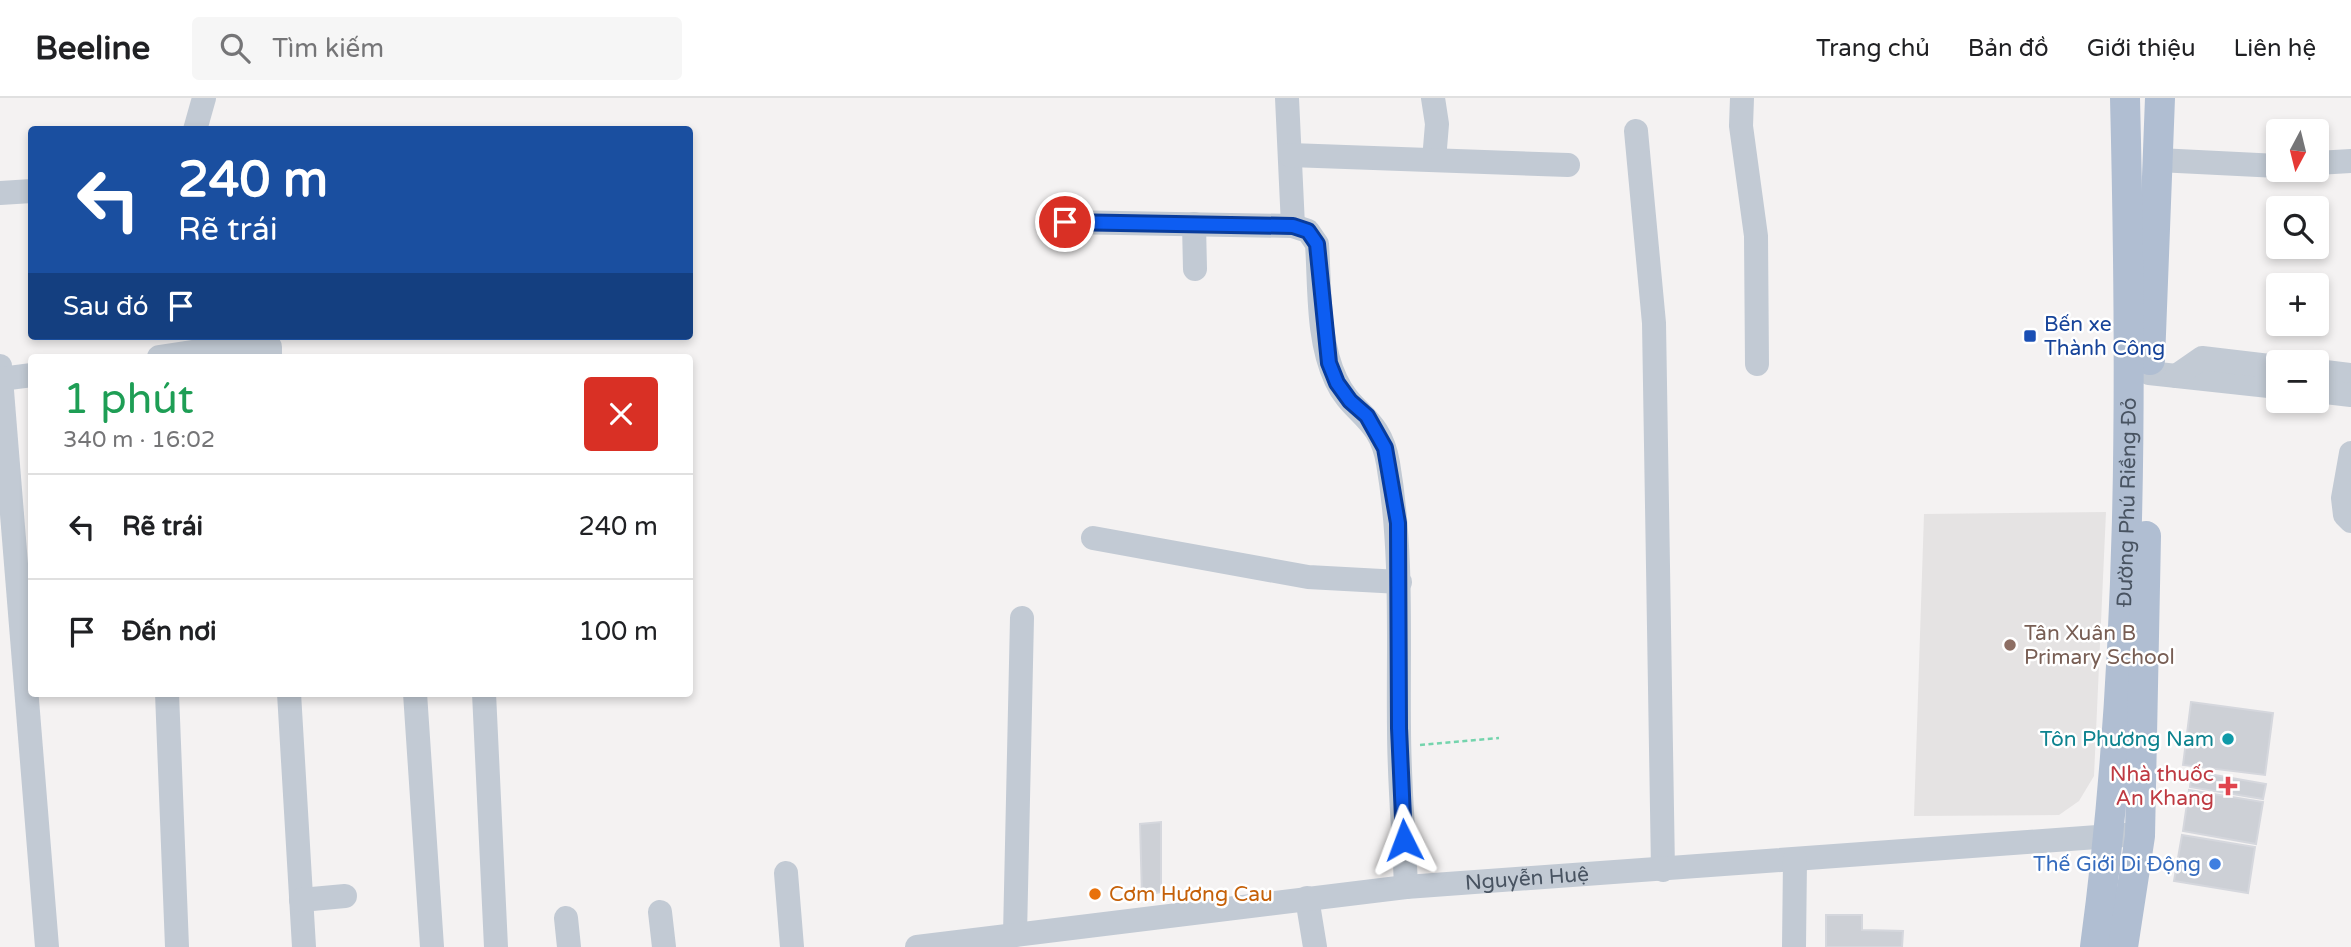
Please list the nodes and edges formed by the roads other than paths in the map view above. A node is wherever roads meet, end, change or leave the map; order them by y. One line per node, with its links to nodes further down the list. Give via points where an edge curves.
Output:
1 (204, 98): 7 (street)
2 (1287, 98): 9 (street)
3 (1433, 98): 10 (street, via 1437,124)
4 (1742, 98): 25 (street, via 1741,126 1756,236)
5 (2126, 98): 46 (main road, Đường Phú Riềng Đỏ, via 2130,362 2120,710)
6 (2160, 98): 11 (main road, Đường Phú Riềng Đỏ)
7 (196, 126)
8 (1636, 131): 49 (street, via 1654,323)
9 (1290, 155): 10 (street); 20 (street)
10 (1434, 160): 14 (street)
11 (2158, 160): 15 (street); 29 (main road, Đường Phú Riềng Đỏ)
12 (2351, 160): 13 (street)
13 (2329, 162)
14 (1568, 165)
15 (2266, 165)
16 (28, 191): 17 (street)
17 (0, 193)
18 (1065, 222): 19 (street)
19 (1194, 224): 20 (street); 21 (street)
20 (1293, 226): 40 (street, via 1308,231 1317,244 1322,319 1337,383 1367,416 1385,448 1398,523)
21 (1195, 269)
22 (199, 348): 23 (street); 24 (street, via 259,342 270,346)
23 (172, 354)
24 (271, 354)
25 (1757, 365)
26 (0, 366): 32 (street)
27 (2266, 366): 29 (street, via 2202,358)
28 (2329, 372): 30 (street)
29 (2163, 374): 33 (street); 47 (main road, Đường Phú Riềng Đỏ)
30 (2351, 375)
31 (28, 376): 32 (street)
32 (1, 379): 39 (street)
33 (2266, 386)
34 (2329, 392): 35 (street)
35 (2351, 395)
36 (2351, 453): 37 (street, via 2343,498 2345,515)
37 (2351, 521)
38 (1093, 538): 40 (street, via 1308,577)
39 (7, 547): 59 (street)
40 (1400, 582): 51 (street)
41 (1022, 618): 57 (street)
42 (167, 697): 60 (street)
43 (289, 697): 54 (street)
44 (415, 697): 62 (street)
45 (484, 697): 63 (street)
46 (2110, 835): 47 (street, Nguyễn Huệ); 48 (street, Nguyễn Huệ); 70 (main road, Đường Phú Riềng Đỏ)
47 (2140, 836): 71 (main road, Đường Phú Riềng Đỏ)
48 (1795, 860): 49 (street, Nguyễn Huệ); 69 (street)
49 (1662, 870): 51 (street, Nguyễn Huệ)
50 (786, 873): 66 (street)
51 (1406, 887): 53 (street, Nguyễn Huệ)
52 (345, 896): 54 (street)
53 (1307, 898): 57 (street, Nguyễn Huệ); 68 (street)
54 (301, 900): 61 (street)
55 (660, 912): 65 (street)
56 (566, 918): 64 (street)
57 (1015, 935): 58 (street, Nguyễn Huệ)
58 (963, 944): 67 (street, Nguyễn Huệ)
59 (47, 947)
60 (177, 947)
61 (304, 947)
62 (432, 947)
63 (496, 947)
64 (569, 947)
65 (664, 947)
66 (792, 947)
67 (923, 947)
68 (1315, 947)
69 (1794, 947)
70 (2095, 947)
71 (2123, 947)

